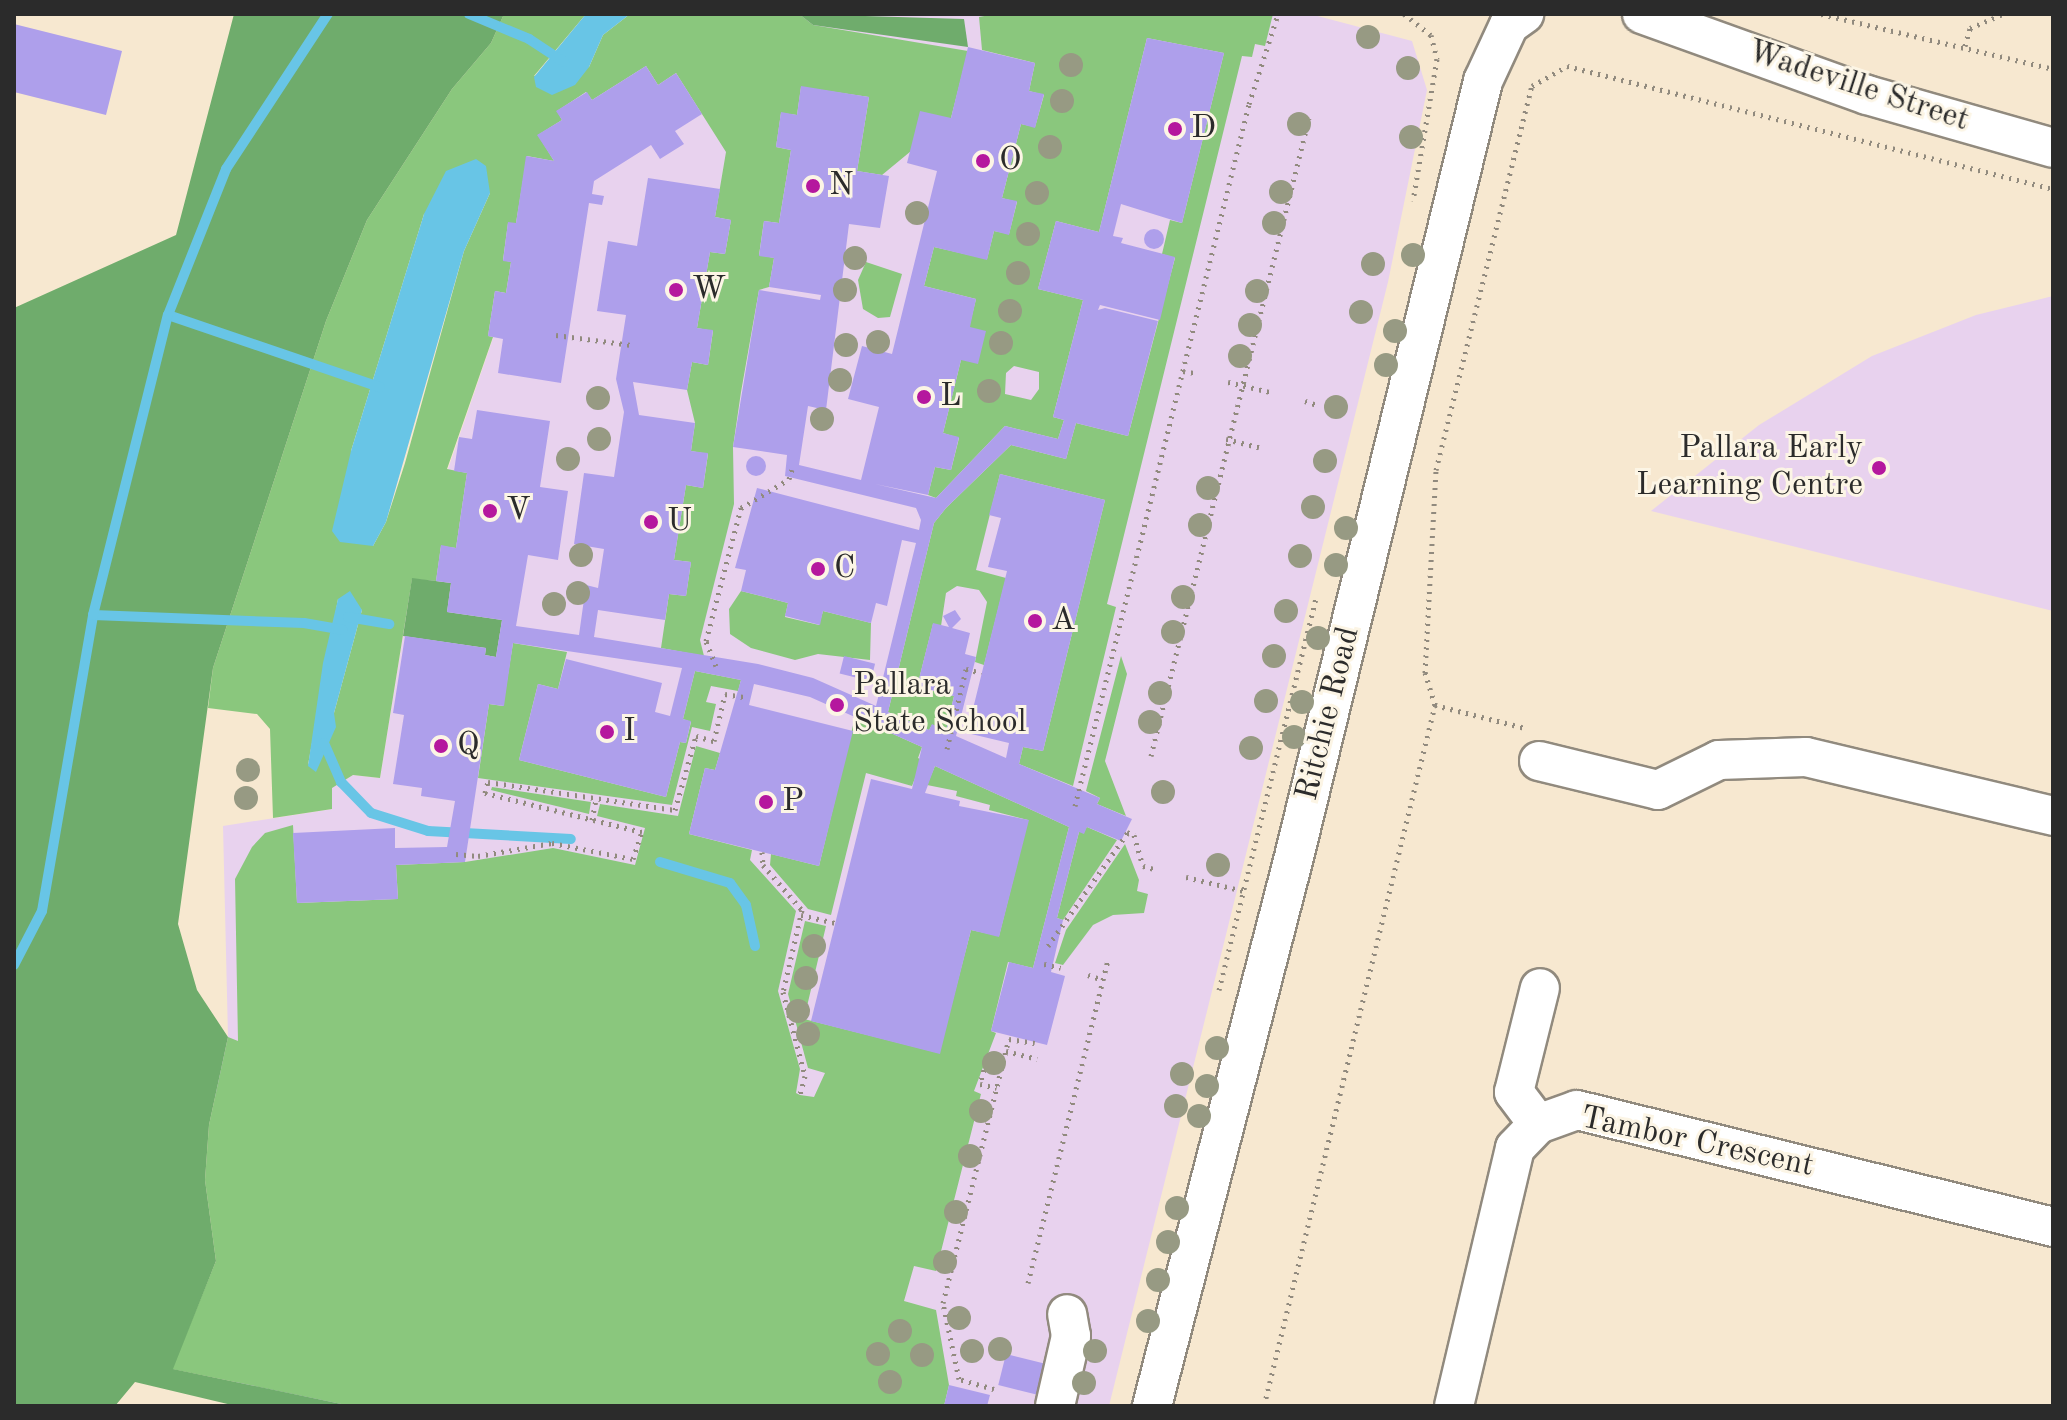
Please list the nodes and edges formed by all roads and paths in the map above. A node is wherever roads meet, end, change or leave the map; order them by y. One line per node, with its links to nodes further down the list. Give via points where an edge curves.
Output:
1 (1278, 14): 15 (path, via 1249,104)
2 (1404, 14): 12 (path, via 1431,35 1437,59)
3 (1642, 14): 10 (street, Wadeville Street, via 1867,95)
4 (1821, 14): 7 (path)
5 (2003, 14): 7 (path, via 1970,28)
6 (1510, 18): 64 (street, Ritchie Road, via 1483,81 1290,873)
7 (1965, 46): 8 (path)
8 (2053, 69)
9 (1309, 118): 18 (path)
10 (2045, 144)
11 (2053, 189): 29 (path, via 1567,66 1532,86 1436,470 1425,673)
12 (1412, 207)
13 (556, 335): 14 (path)
14 (631, 345)
15 (1183, 371): 16 (path); 34 (path)
16 (1194, 373)
17 (1228, 382): 18 (path)
18 (1239, 385): 19 (path); 22 (path)
19 (1274, 393)
20 (1305, 401): 21 (path)
21 (1317, 405)
22 (1226, 439): 23 (path); 31 (path)
23 (1259, 447)
24 (792, 469): 26 (path, via 789,479 741,508 706,641)
25 (1320, 584): 41 (path)
26 (716, 666)
27 (982, 673): 30 (path, via 966,669)
28 (744, 697): 33 (path, via 725,694 714,741 696,736 675,810)
29 (1435, 705): 32 (path, via 1540,732); 65 (path)
30 (947, 749)
31 (1151, 756)
32 (1539, 761): 35 (street, via 1658,790 1719,760 1833,761)
33 (596, 799): 36 (path); 36 (path, via 488,782 485,793)
34 (1075, 806)
35 (2053, 816)
36 (592, 820): 38 (path, via 642,832 633,859 552,843 478,856)
37 (762, 852): 42 (path, via 763,865)
38 (456, 854)
39 (1154, 869): 44 (path, via 1143,866 1134,835 1127,832)
40 (1186, 877): 41 (path)
41 (1244, 891): 51 (path)
42 (801, 915): 43 (path); 57 (path, via 783,992 805,1076)
43 (836, 923)
44 (1048, 946)
45 (1108, 959): 49 (path)
46 (1044, 964): 47 (path)
47 (1061, 968)
48 (1088, 975): 49 (path)
49 (1103, 980): 60 (path)
50 (1540, 988): 58 (street, via 1514,1092)
51 (1217, 997)
52 (1035, 1043): 53 (path, via 1009,1039)
53 (1006, 1051): 54 (path); 56 (path)
54 (1037, 1059)
55 (986, 1062): 56 (path, via 980,1084)
56 (997, 1088): 62 (path, via 943,1303 959,1379)
57 (800, 1095)
58 (1538, 1124): 59 (street, Tambor Crescent, via 1577,1110); 66 (street, Tambor Crescent, via 1515,1148)
59 (2053, 1227)
60 (1028, 1283)
61 (1067, 1314): 63 (street, via 1071,1336)
62 (994, 1389)
63 (1055, 1406)
64 (1152, 1406)
65 (1264, 1406)
66 (1454, 1406)

